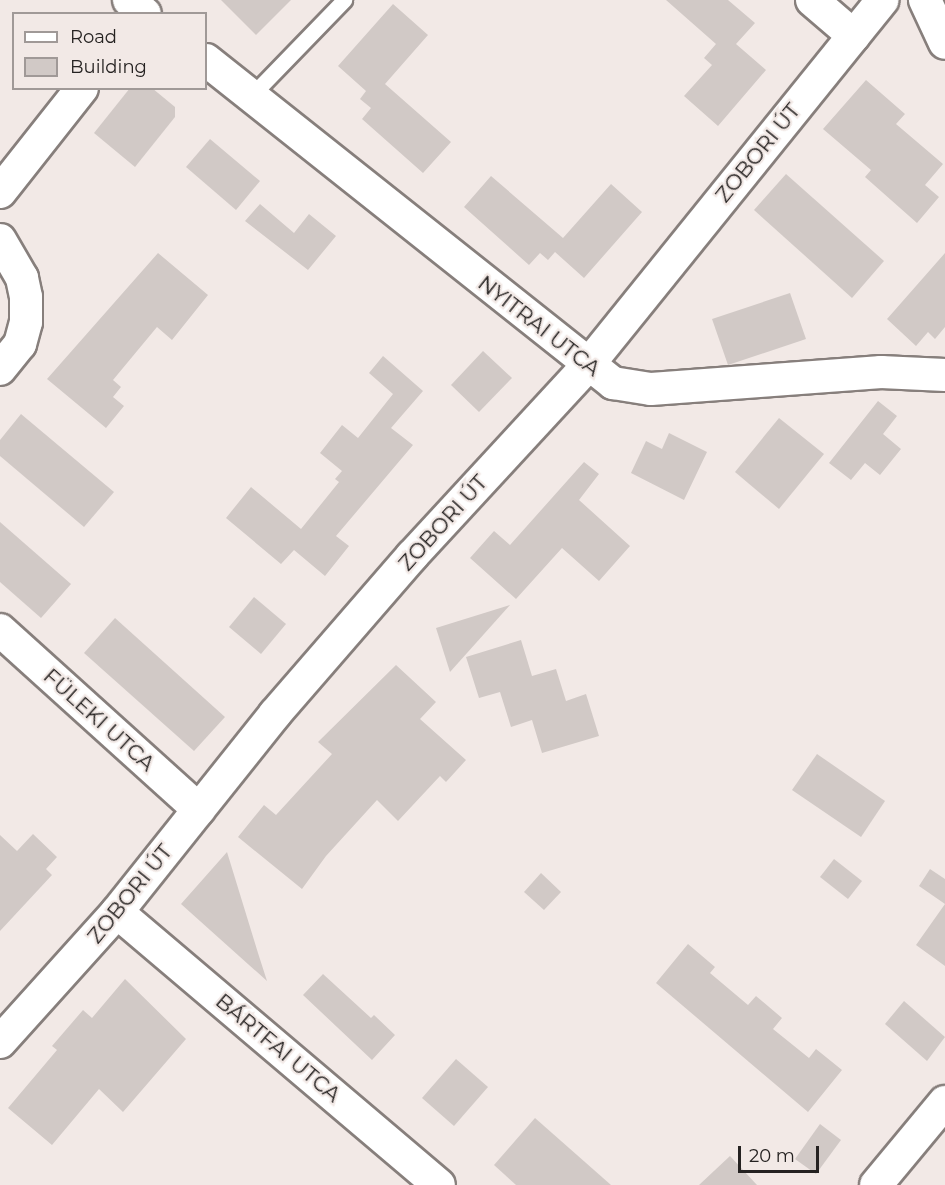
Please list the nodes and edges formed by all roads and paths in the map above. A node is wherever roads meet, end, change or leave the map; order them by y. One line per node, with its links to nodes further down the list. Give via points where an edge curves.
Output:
1 (344, 0): 9 (lane)
2 (812, 0): 5 (street)
3 (883, 0): 5 (street, ZOBORI ÚT)
4 (925, 0): 6 (street)
5 (854, 36): 12 (street, ZOBORI ÚT)
6 (945, 43)
7 (207, 61): 9 (street, NYITRAI UTCA)
8 (80, 90): 10 (street)
9 (251, 96): 12 (street, NYITRAI UTCA)
10 (0, 192)
11 (0, 240): 13 (street, via 22,278 26,322 20,344)
12 (588, 365): 14 (street, NYITRAI UTCA, via 614,383 651,389 881,372); 16 (street, ZOBORI ÚT, via 274,714)
13 (0, 369)
14 (945, 375)
15 (0, 630): 16 (street, FÜLEKI UTCA)
16 (199, 810): 17 (street, ZOBORI ÚT)
17 (117, 912): 18 (street, ZOBORI ÚT); 20 (street, BÁRTFAI UTCA)
18 (0, 1042)
19 (945, 1102): 21 (street)
20 (439, 1185)
21 (876, 1185)

